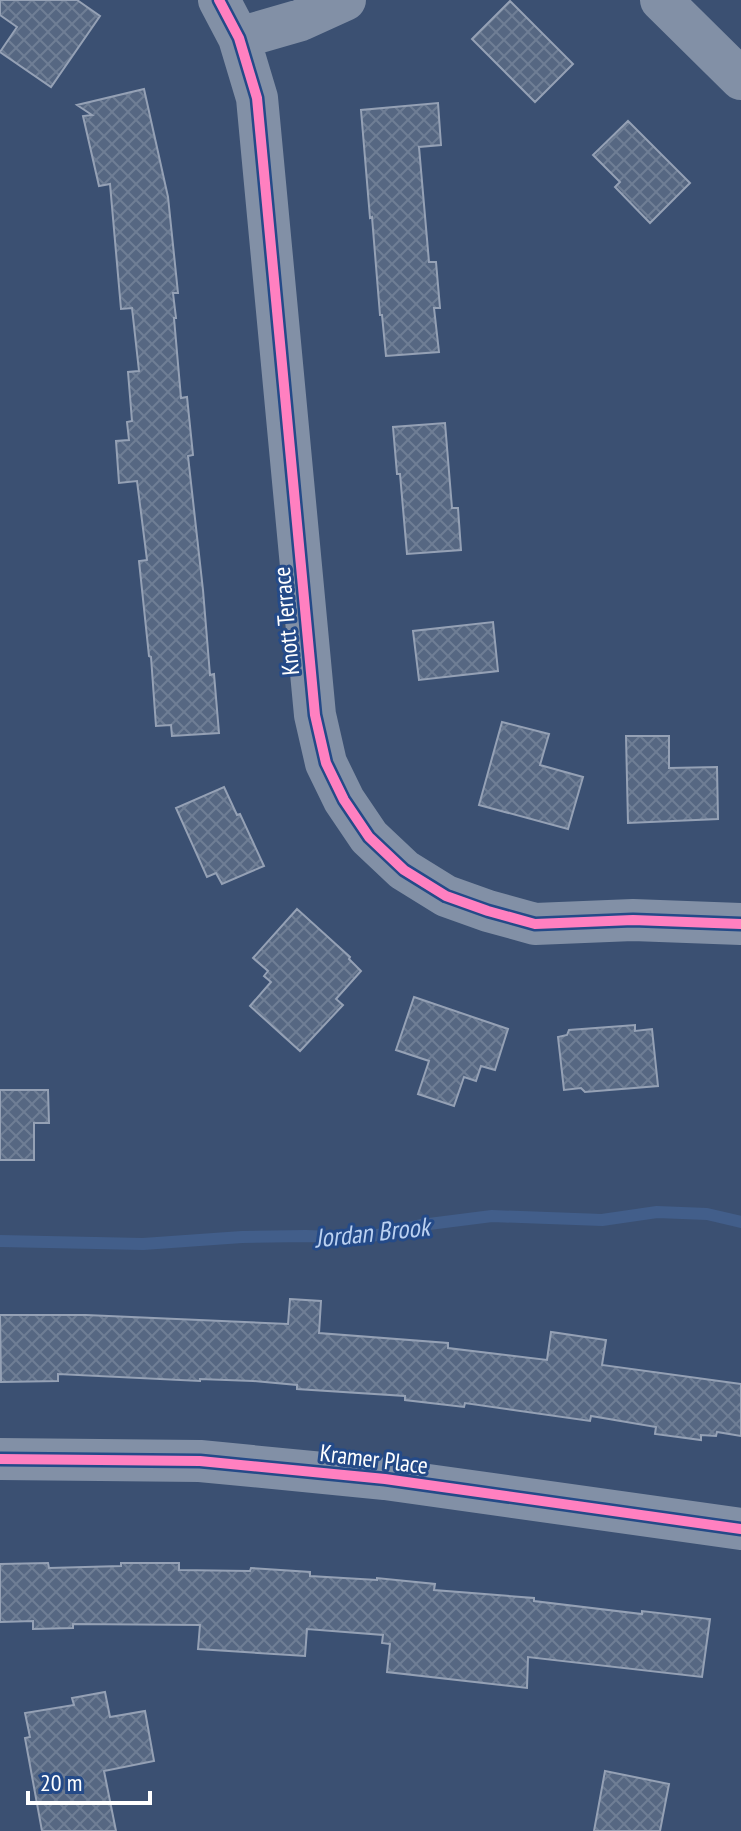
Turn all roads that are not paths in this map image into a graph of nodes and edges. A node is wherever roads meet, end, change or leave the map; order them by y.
1 (219, 0) edge
2 (345, 0) edge
3 (661, 0) edge
4 (239, 38) junction
5 (741, 79) edge
6 (741, 924) edge
7 (0, 1459) edge
8 (741, 1529) edge

1 - 4 street, Knott Terrace
2 - 4 street
3 - 5 street
4 - 6 street, Knott Terrace
7 - 8 street, Kramer Place

